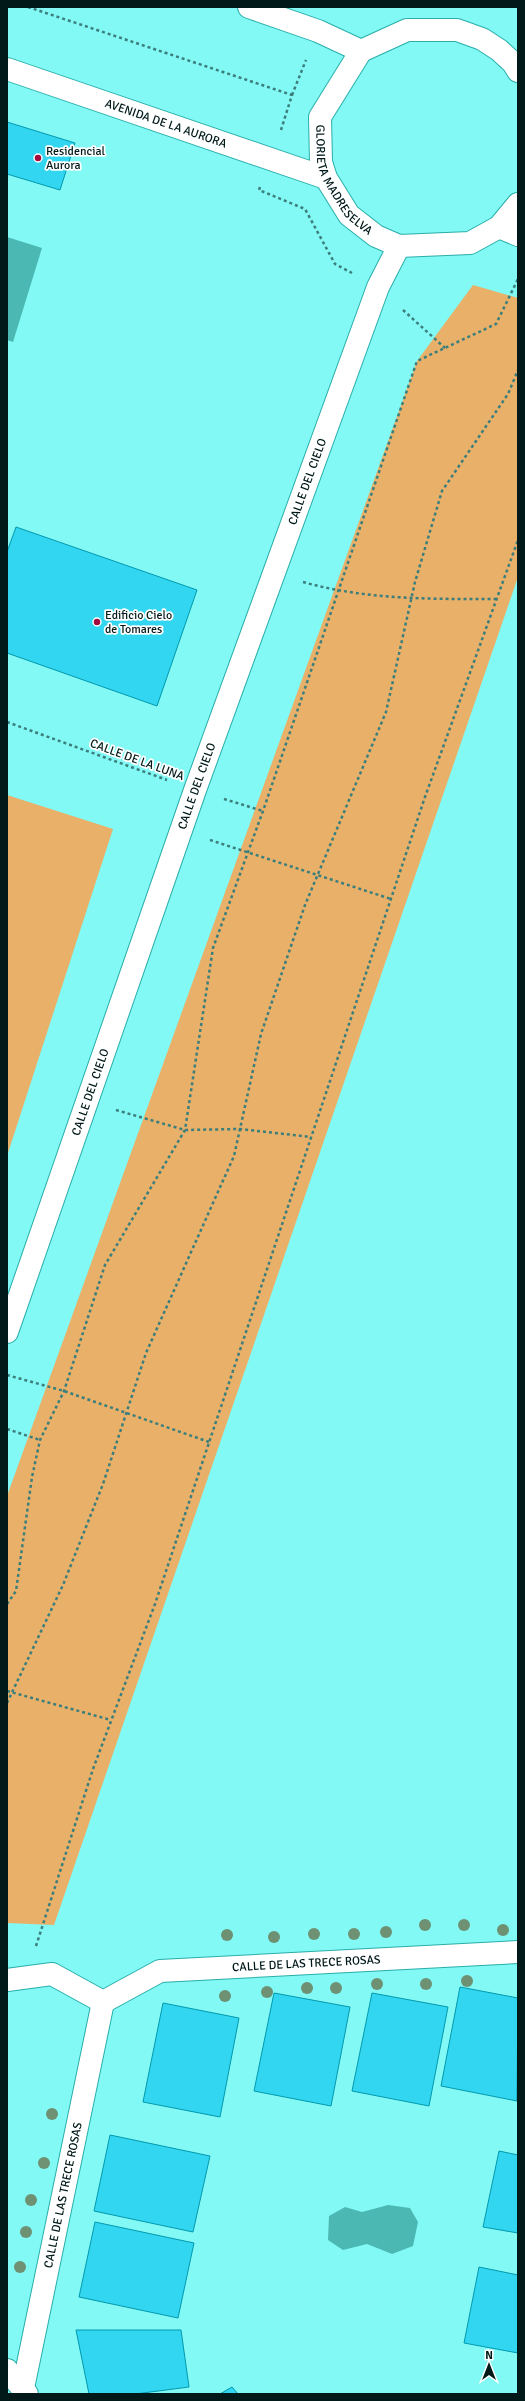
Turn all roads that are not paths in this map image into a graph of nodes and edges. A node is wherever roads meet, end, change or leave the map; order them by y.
1 (249, 7) edge
2 (361, 51) junction
3 (7, 69) edge
4 (518, 71) edge
5 (326, 178) junction
6 (518, 204) edge
7 (509, 231) edge
8 (399, 246) junction
9 (7, 1332) edge
10 (518, 1952) edge
11 (16, 1979) edge
12 (103, 2002) junction
13 (7, 2370) edge
14 (25, 2391) edge

1 - 2 street
2 - 4 street
2 - 5 street, GLORIETA MADRESELVA
3 - 5 street, AVENIDA DE LA AURORA
5 - 8 street, GLORIETA MADRESELVA
6 - 7 street, GLORIETA MADRESELVA
7 - 8 street, GLORIETA MADRESELVA
8 - 9 street, CALLE DEL CIELO
10 - 12 street, CALLE DE LAS TRECE ROSAS
11 - 12 street
12 - 14 street, CALLE DE LAS TRECE ROSAS
13 - 14 street

